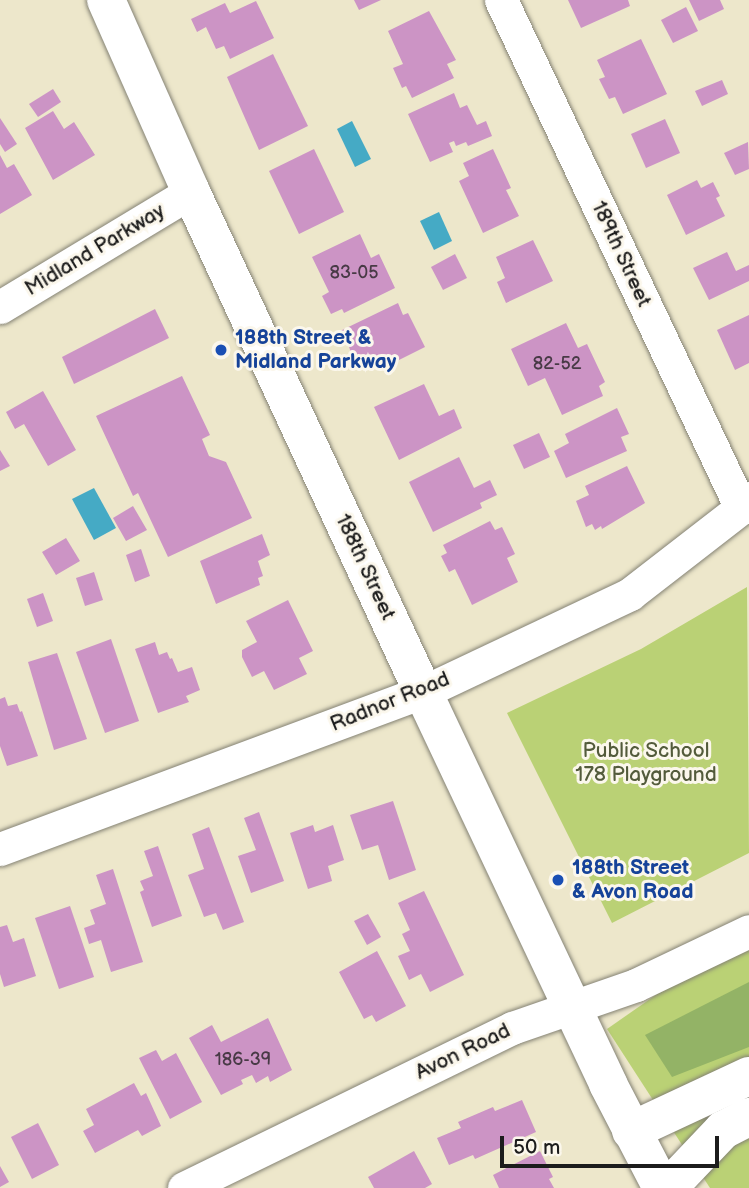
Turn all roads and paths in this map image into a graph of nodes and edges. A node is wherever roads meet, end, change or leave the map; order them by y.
1 (106, 0) edge
2 (501, 0) edge
3 (191, 192) junction
4 (0, 307) edge
5 (745, 503) edge
6 (423, 692) junction
7 (0, 849) edge
8 (749, 931) edge
9 (572, 1007) junction
10 (749, 1076) edge
11 (749, 1117) edge
12 (632, 1131) junction
13 (184, 1188) edge
14 (662, 1188) edge
15 (668, 1188) edge

1 - 3 main road, 188th Street
2 - 5 street, 189th Street
3 - 4 street, Midland Parkway
3 - 6 main road, 188th Street
5 - 6 street, Radnor Road
6 - 7 street, Radnor Road
6 - 9 main road, 188th Street
8 - 9 street, Avon Road
9 - 12 main road, 188th Street
9 - 13 street, Avon Road
10 - 12 main road
11 - 15 main road
12 - 14 main road, 188th Street

